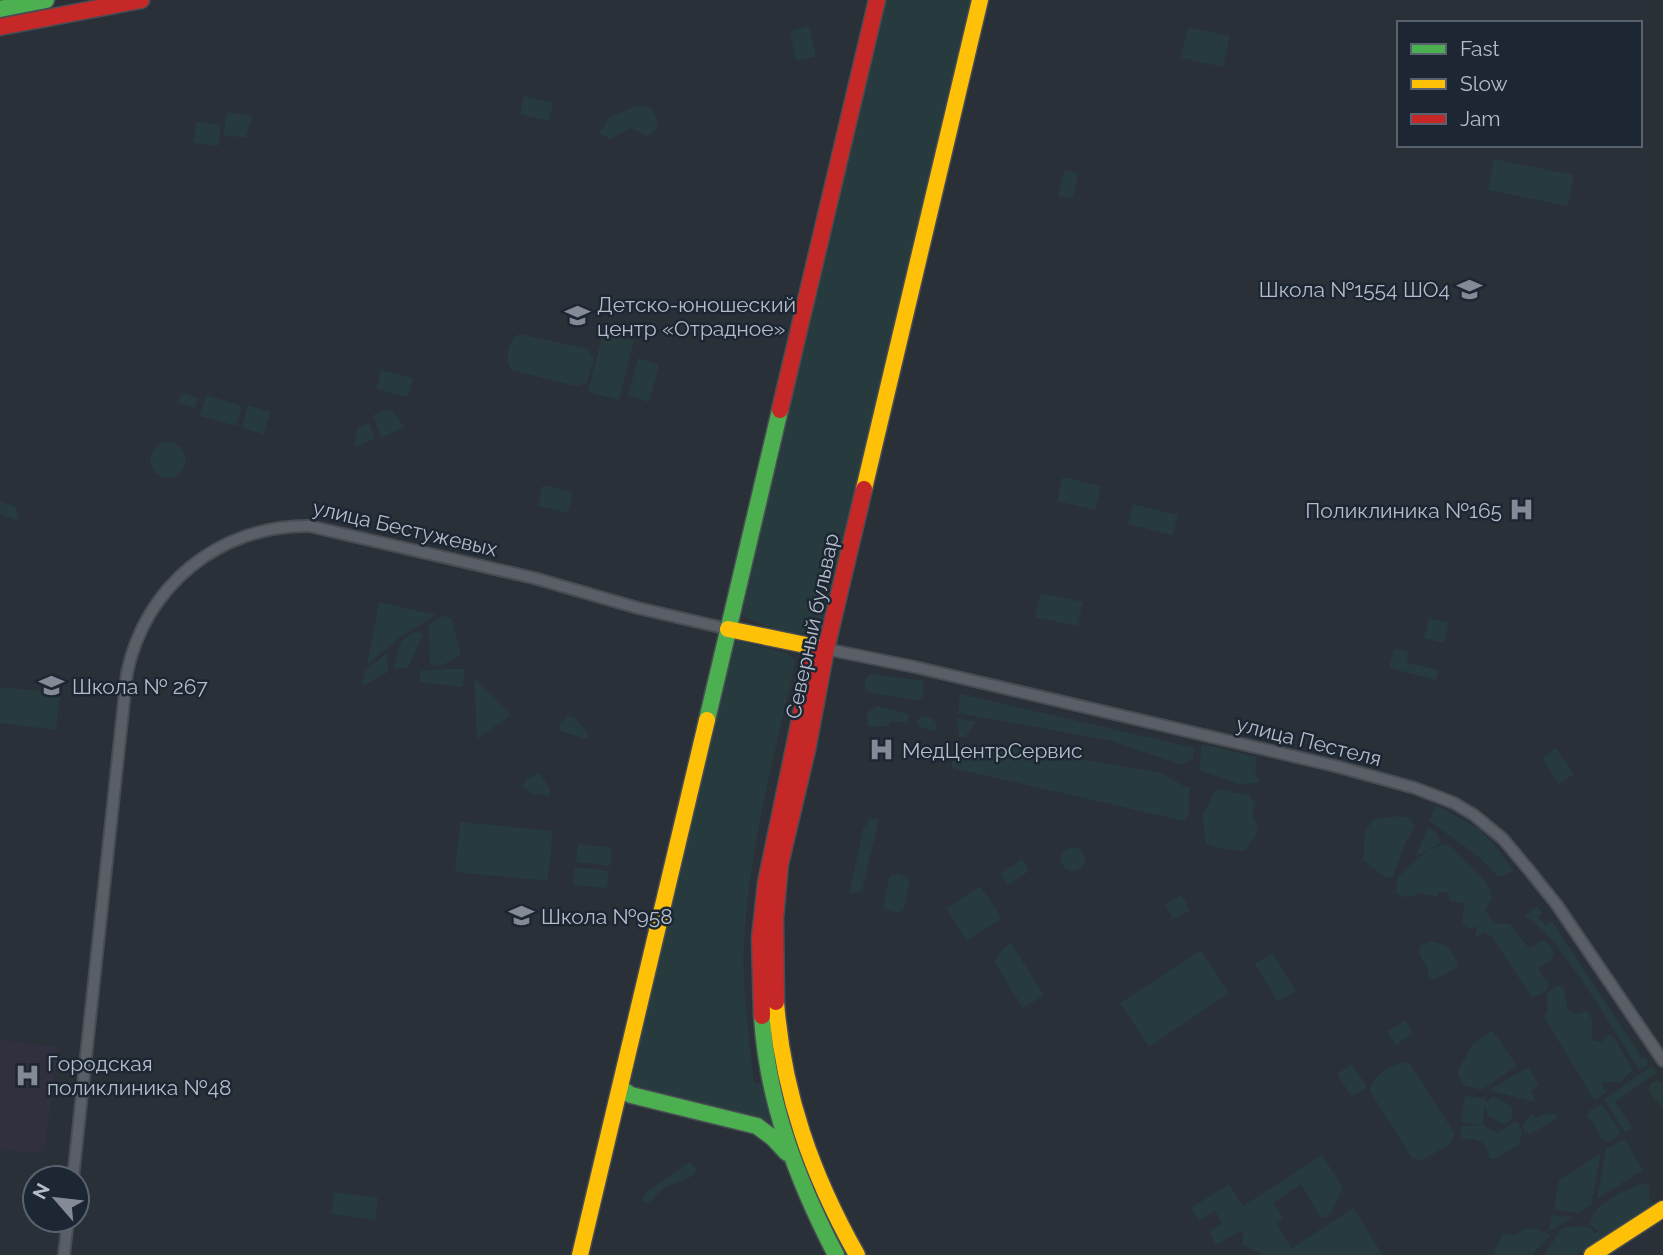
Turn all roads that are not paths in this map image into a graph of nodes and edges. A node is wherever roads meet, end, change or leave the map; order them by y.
1 (46, 0) edge
2 (141, 0) edge
3 (877, 0) edge
4 (981, 0) edge
5 (0, 9) edge
6 (0, 27) edge
7 (728, 629) junction
8 (821, 648) junction
9 (1663, 1061) edge
10 (620, 1088) junction
11 (790, 1156) junction
12 (74, 1164) edge
13 (1663, 1209) edge
14 (66, 1234) edge
15 (64, 1255) edge
16 (580, 1255) edge
17 (836, 1255) edge
18 (858, 1255) edge
19 (1592, 1255) edge

1 - 5 main road
2 - 6 main road
3 - 7 main road
4 - 8 main road, Северный бульвар
7 - 8 main road, улица Бестужевых
7 - 10 main road
7 - 12 street, улица Бестужевых
8 - 9 street, улица Пестеля
8 - 11 main road, Северный бульвар
8 - 18 main road, Северный бульвар
10 - 11 main road
10 - 16 main road
11 - 17 main road, Северный бульвар
13 - 19 main road
14 - 15 street

